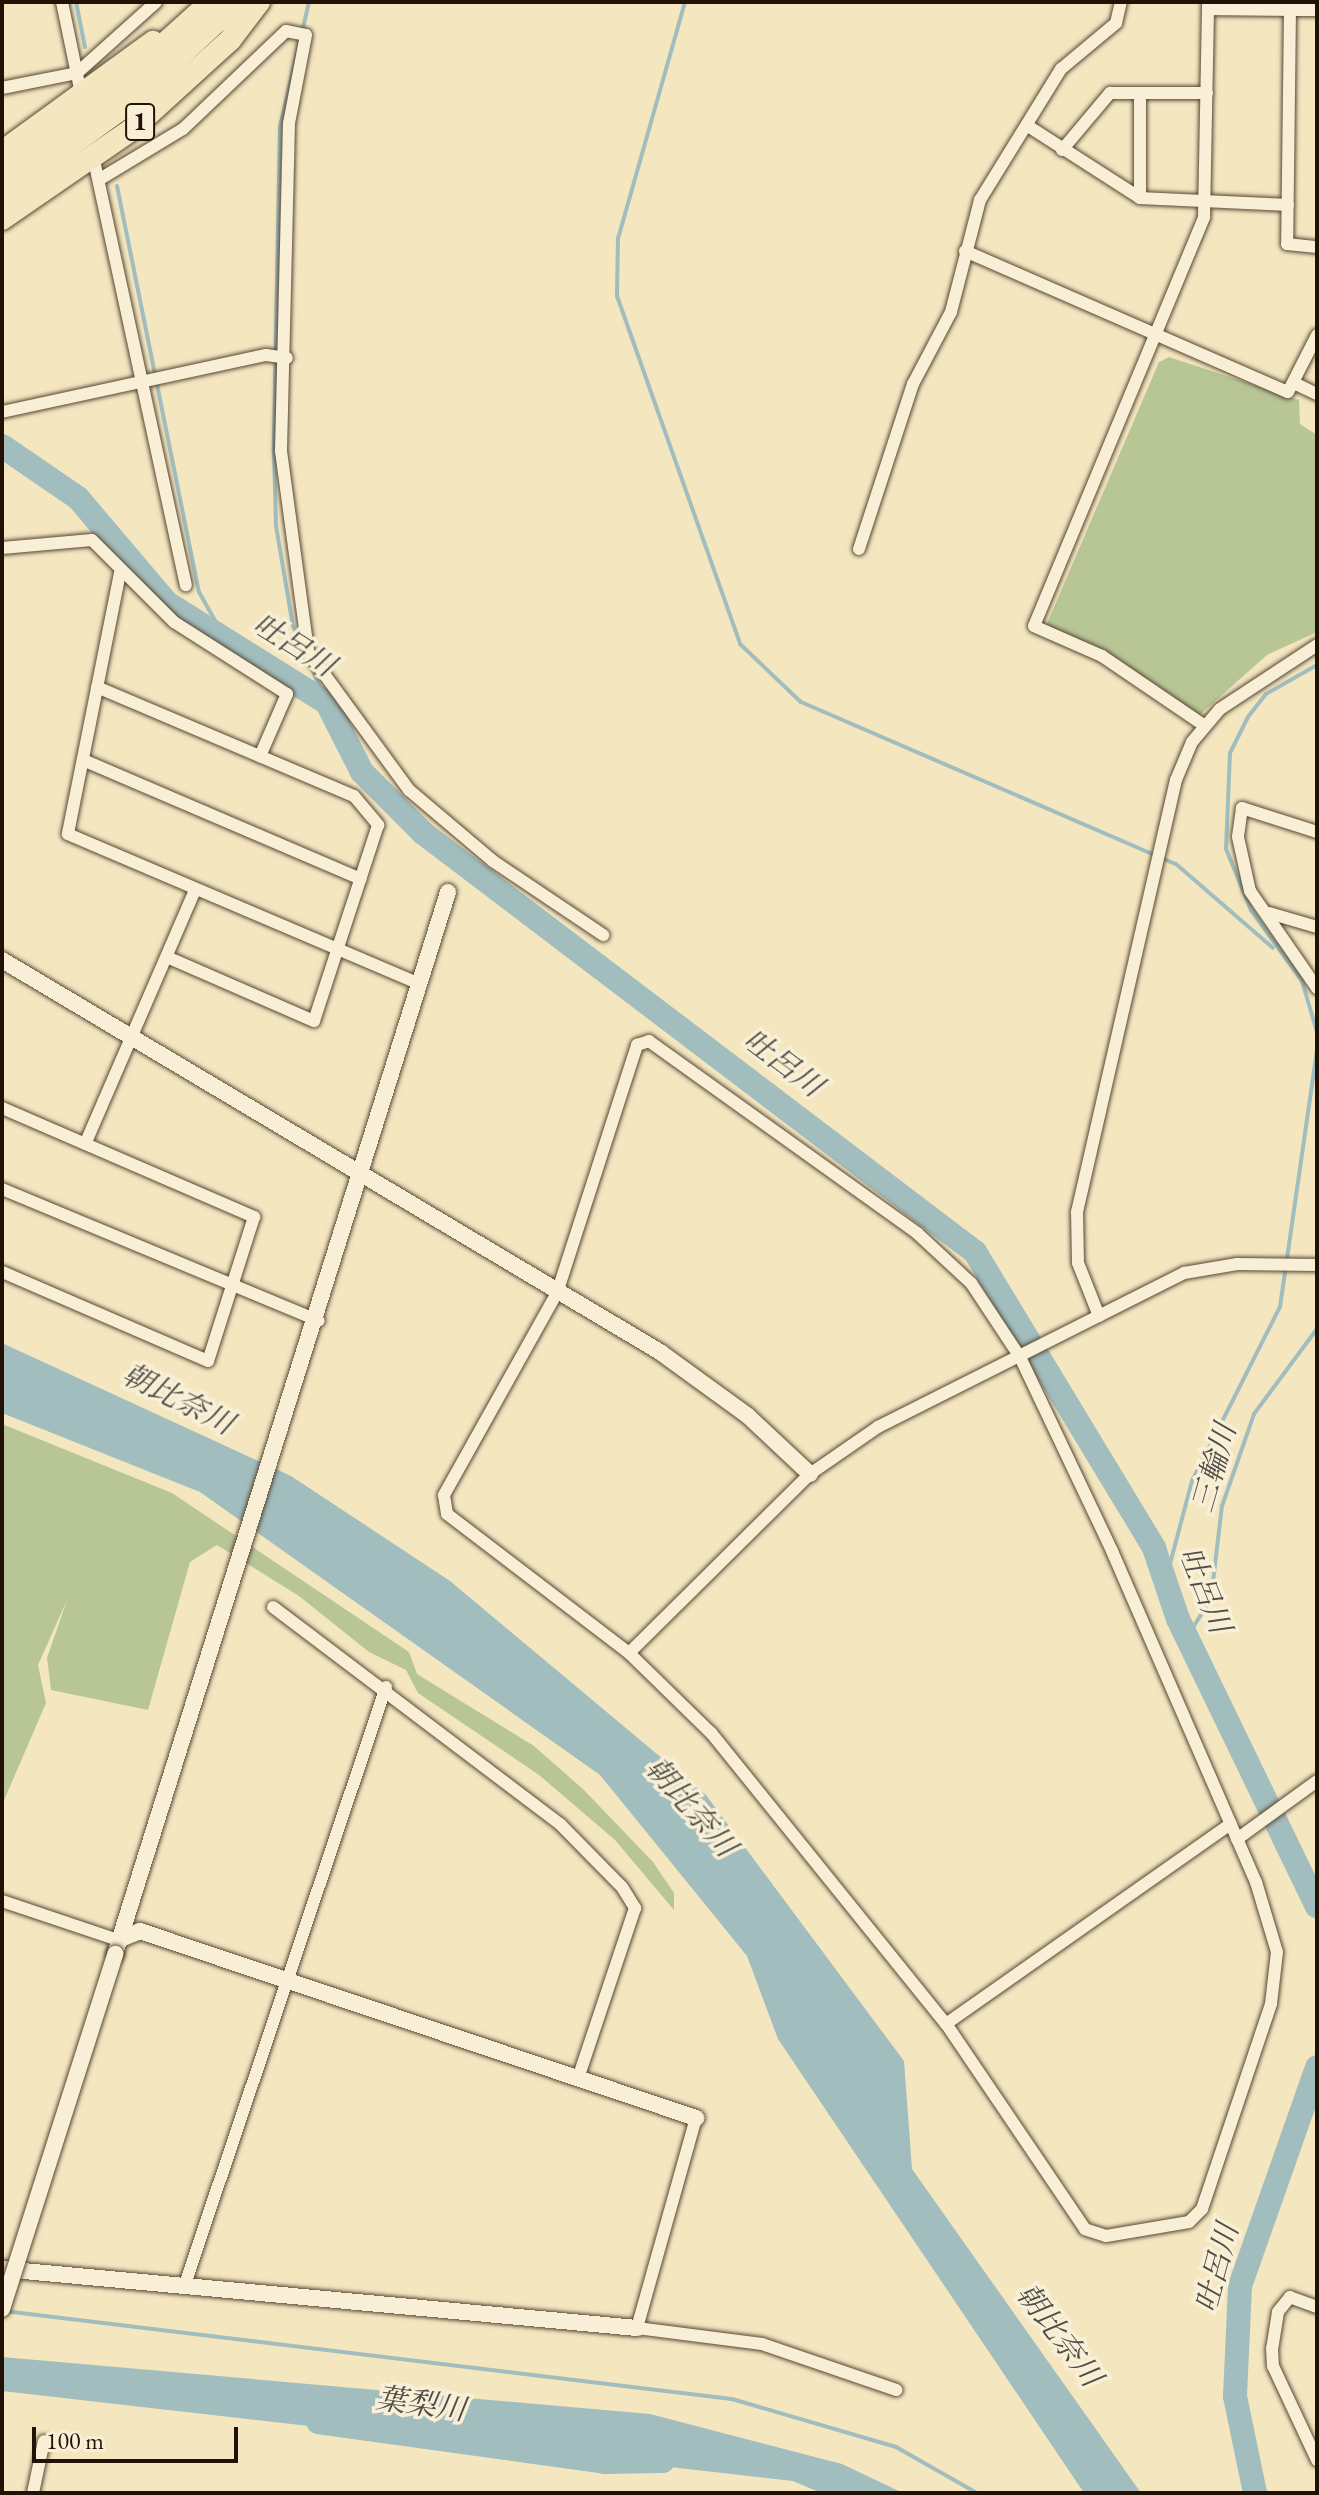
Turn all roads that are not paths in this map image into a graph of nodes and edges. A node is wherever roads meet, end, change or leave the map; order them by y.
1 (62, 2) edge
2 (156, 2) edge
3 (197, 2) edge
4 (212, 2) edge
5 (236, 2) edge
6 (259, 2) edge
7 (1121, 2) edge
8 (1208, 5) edge
9 (1290, 10) junction
10 (1317, 10) edge
11 (77, 73) junction
12 (2, 88) edge
13 (80, 89) dead end
14 (1207, 93) junction
15 (1140, 94) junction
16 (1028, 126) junction
17 (1062, 150) junction
18 (2, 152) edge
19 (95, 165) dead end
20 (2, 169) edge
21 (100, 179) junction
22 (2, 194) edge
23 (1140, 198) junction
24 (1206, 205) junction
25 (1288, 205) junction
26 (2, 219) edge
27 (1317, 247) edge
28 (965, 251) junction
29 (1157, 334) junction
30 (1317, 335) edge
31 (287, 358) junction
32 (143, 383) junction
33 (1294, 383) junction
34 (1317, 394) edge
35 (2, 412) edge
36 (2, 548) edge
37 (859, 549) dead end
38 (120, 573) junction
39 (186, 585) dead end
40 (1317, 645) edge
41 (97, 687) junction
42 (1205, 726) junction
43 (260, 756) junction
44 (83, 760) junction
45 (1317, 832) edge
46 (361, 879) junction
47 (195, 890) junction
48 (448, 892) dead end
49 (1269, 913) junction
50 (1317, 927) edge
51 (603, 935) dead end
52 (337, 950) junction
53 (167, 957) junction
54 (2, 960) edge
55 (417, 983) junction
56 (1317, 988) edge
57 (135, 1036) junction
58 (2, 1108) edge
59 (86, 1142) junction
60 (360, 1177) junction
61 (2, 1189) edge
62 (1317, 1265) edge
63 (2, 1272) edge
64 (234, 1285) junction
65 (558, 1289) junction
66 (1099, 1316) junction
67 (319, 1321) junction
68 (1020, 1357) junction
69 (810, 1474) junction
70 (273, 1607) dead end
71 (629, 1653) junction
72 (386, 1687) junction
73 (1317, 1781) edge
74 (1231, 1824) junction
75 (1237, 1839) junction
76 (2, 1901) edge
77 (116, 1947) junction
78 (286, 1982) junction
79 (946, 2024) junction
80 (578, 2078) junction
81 (696, 2118) joint
82 (2, 2269) edge
83 (185, 2284) junction
84 (1317, 2307) edge
85 (2, 2309) edge
86 (637, 2328) junction
87 (896, 2390) dead end
88 (44, 2441) dead end
89 (1317, 2460) edge
90 (33, 2493) edge

1 - 11 street
2 - 11 street
3 - 18 highway, 1
4 - 20 highway, 1
5 - 22 highway, 1
6 - 26 highway, 1
7 - 16 street
8 - 9 street
8 - 14 street
9 - 10 street
9 - 25 street
11 - 12 street
11 - 13 street
14 - 15 street
14 - 24 street
15 - 17 street
15 - 23 street
16 - 17 street
16 - 28 street
17 - 23 street
19 - 21 street
21 - 31 street
21 - 32 street
23 - 24 street
24 - 25 street
24 - 29 street
25 - 27 street
28 - 29 street
28 - 37 street
29 - 33 street
29 - 42 street
30 - 33 street
31 - 32 street
31 - 51 street
32 - 35 street
32 - 39 street
33 - 34 street
36 - 38 street
38 - 41 street
38 - 43 street
40 - 42 street
41 - 43 street
41 - 44 street
42 - 66 street
43 - 46 street
44 - 46 street
44 - 47 street
45 - 49 street
46 - 52 street
47 - 52 street
47 - 53 street
48 - 55 street
49 - 50 street
49 - 56 street
52 - 53 street
52 - 55 street
53 - 57 street
54 - 57 street
55 - 60 street
57 - 59 street
57 - 60 street
58 - 59 street
59 - 64 street
60 - 65 street
60 - 67 street
61 - 64 street
62 - 66 street
63 - 64 street
64 - 67 street
65 - 68 street
65 - 69 street
65 - 71 street
66 - 68 street
67 - 77 street
68 - 69 street
68 - 74 street
69 - 71 street
70 - 72 street
71 - 79 street
72 - 78 street
72 - 80 street
73 - 75 street
74 - 75 street
74 - 79 street
75 - 79 street
76 - 77 street
77 - 78 street
77 - 85 street, bridge
78 - 80 street
78 - 83 street
80 - 81 street
81 - 86 street
82 - 83 street
83 - 86 street
84 - 89 street
86 - 87 street
88 - 90 street

